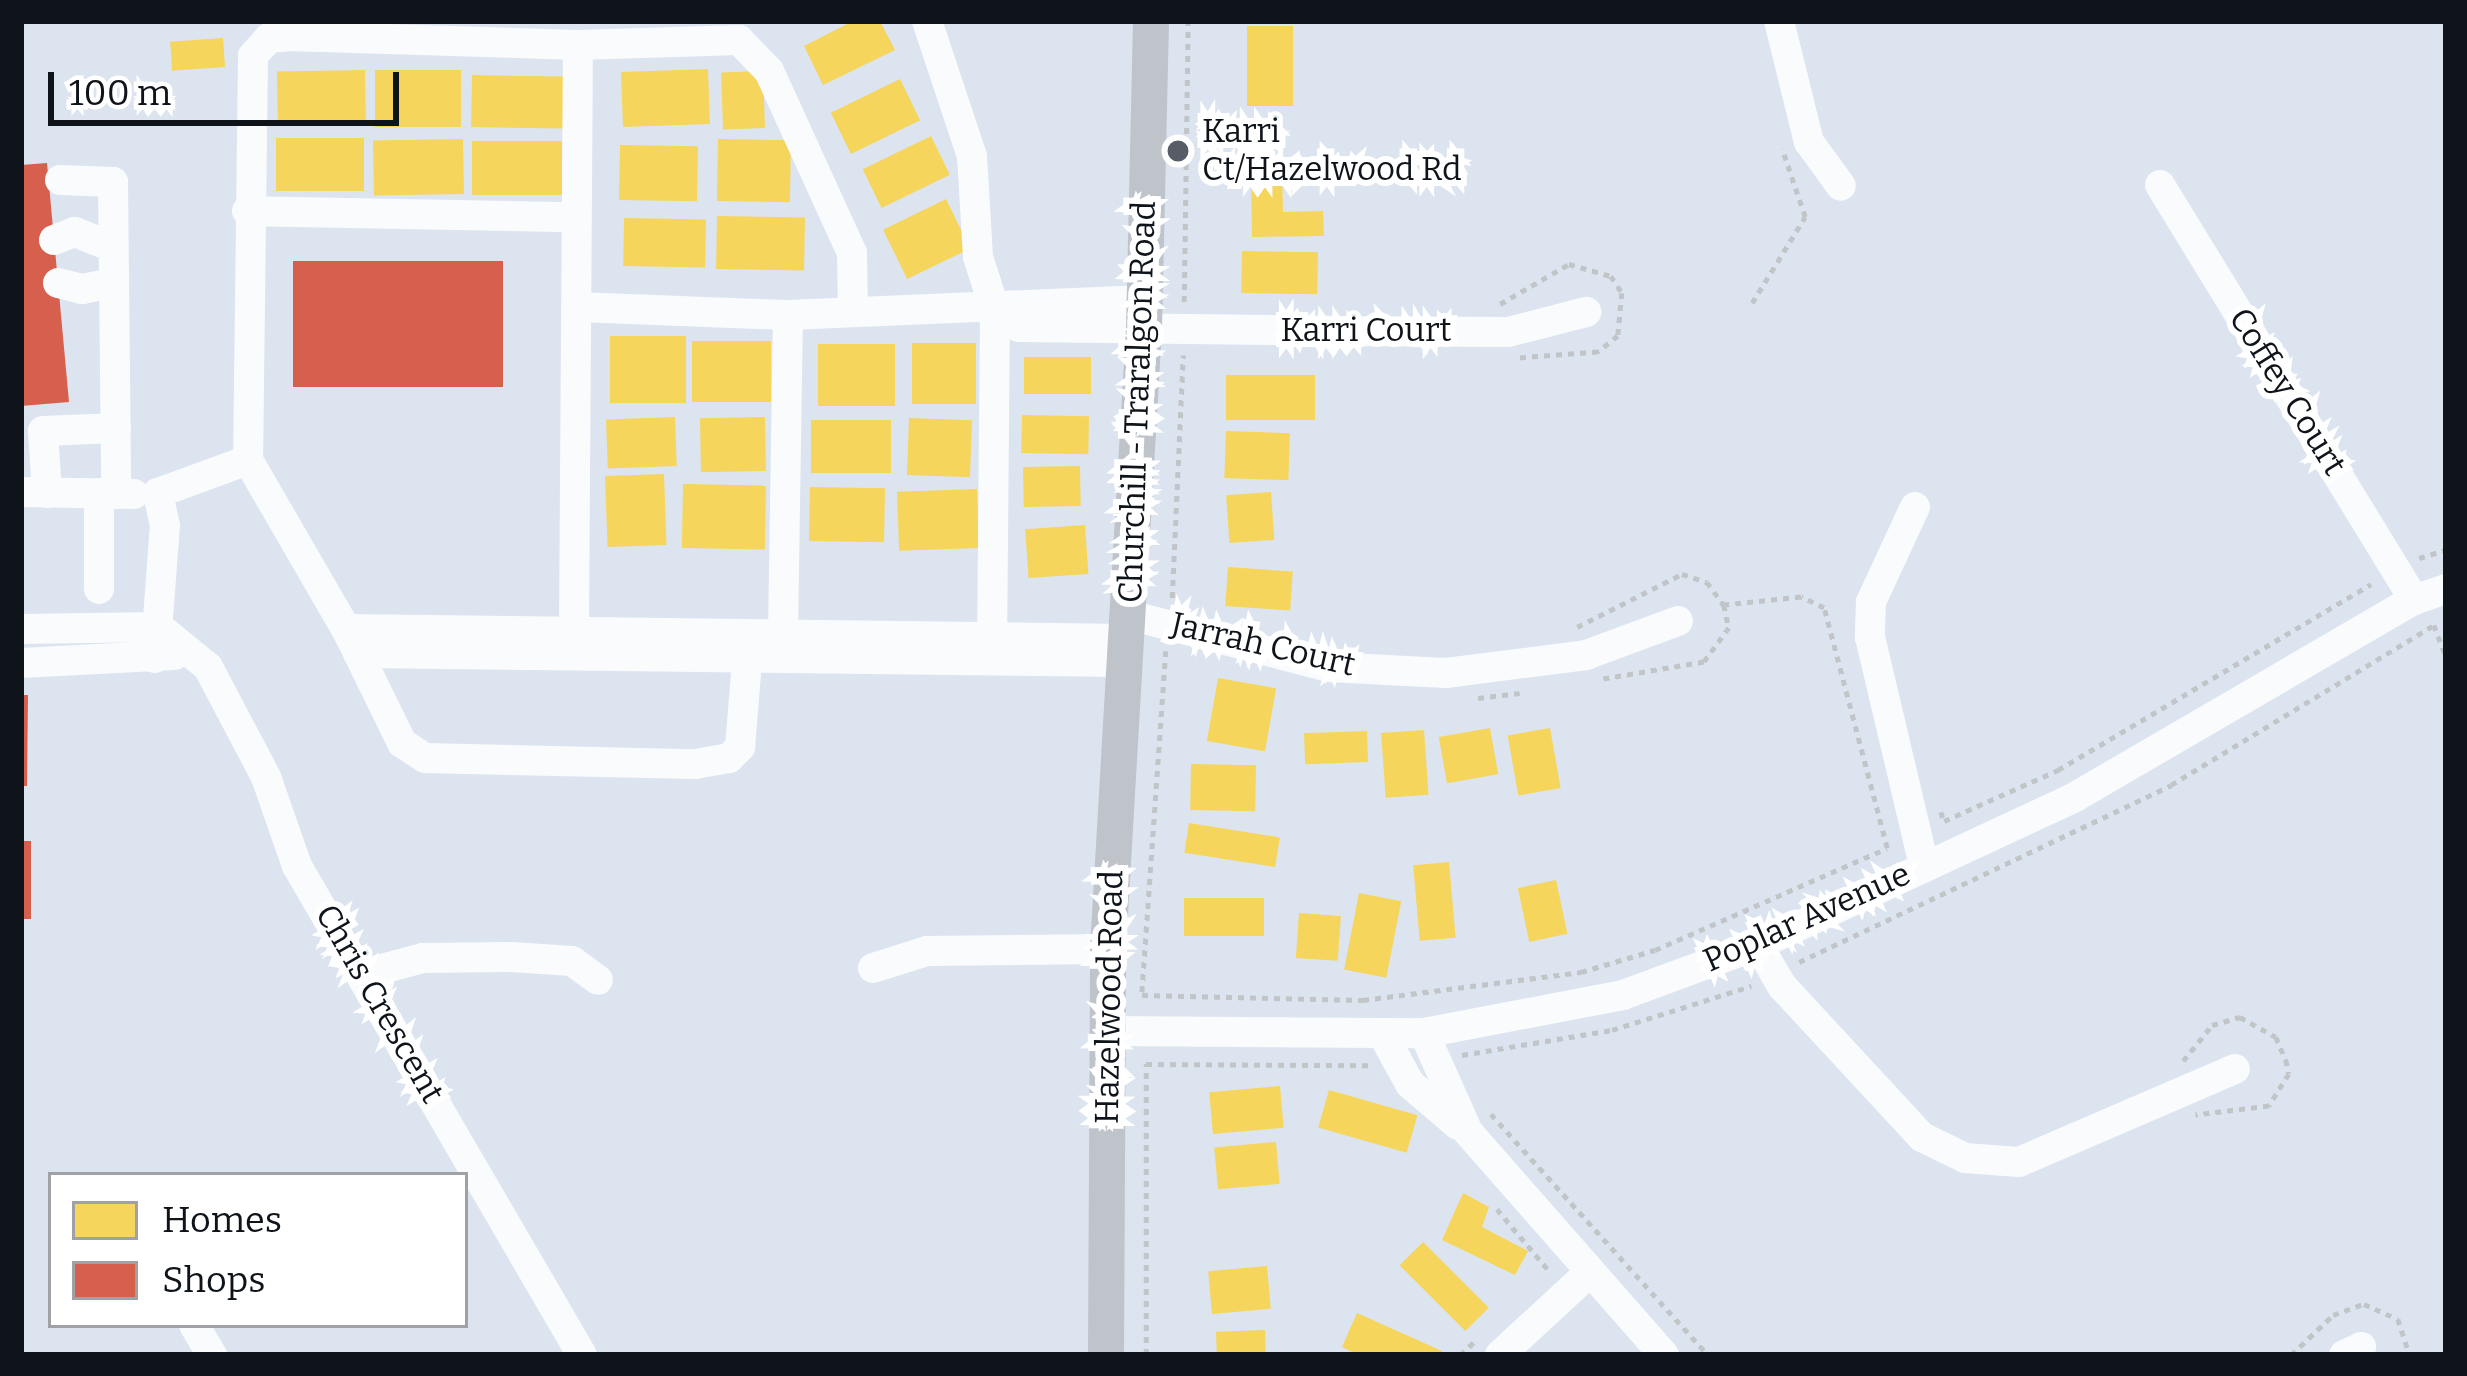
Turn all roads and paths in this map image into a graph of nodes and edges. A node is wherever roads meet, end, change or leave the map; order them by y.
1 (927, 21) edge
2 (1151, 21) edge
3 (1188, 21) edge
4 (1779, 21) edge
5 (578, 45) junction
6 (1779, 137) dead end
7 (60, 180) dead end
8 (2160, 185) dead end
9 (1841, 186) dead end
10 (247, 211) junction
11 (572, 218) junction
12 (54, 240) dead end
13 (108, 245) junction
14 (58, 283) dead end
15 (112, 283) junction
16 (1194, 303) dead end
17 (1752, 303) dead end
18 (577, 307) junction
19 (1495, 307) dead end
20 (995, 310) junction
21 (853, 312) junction
22 (1586, 312) dead end
23 (1145, 314) junction
24 (788, 315) junction
25 (1206, 355) dead end
26 (1494, 357) dead end
27 (116, 428) junction
28 (248, 460) junction
29 (34, 492) edge
30 (158, 493) junction
31 (108, 494) junction
32 (1916, 507) dead end
33 (2446, 550) edge
34 (2414, 560) dead end
35 (2375, 581) dead end
36 (99, 589) dead end
37 (2446, 589) edge
38 (2414, 600) junction
39 (1191, 603) dead end
40 (1724, 605) junction
41 (1678, 621) dead end
42 (574, 628) junction
43 (21, 629) edge
44 (64, 629) junction
45 (992, 634) junction
46 (1564, 634) dead end
47 (1126, 639) junction
48 (792, 640) junction
49 (352, 641) junction
50 (157, 643) junction
51 (735, 643) junction
52 (1184, 656) dead end
53 (2446, 657) edge
54 (21, 662) edge
55 (64, 663) junction
56 (1588, 682) dead end
57 (1528, 692) dead end
58 (1468, 698) dead end
59 (1938, 802) dead end
60 (1924, 866) junction
61 (1758, 945) junction
62 (1108, 949) junction
63 (873, 968) dead end
64 (363, 974) junction
65 (598, 980) dead end
66 (1809, 980) dead end
67 (1749, 983) dead end
68 (1760, 996) dead end
69 (1106, 1031) junction
70 (1382, 1033) junction
71 (1424, 1033) junction
72 (2235, 1070) dead end
73 (2170, 1072) dead end
74 (1387, 1082) dead end
75 (2184, 1119) dead end
76 (1477, 1120) junction
77 (1491, 1202) dead end
78 (1589, 1273) junction
79 (1536, 1285) dead end
80 (196, 1328) edge
81 (1495, 1341) edge
82 (212, 1355) edge
83 (582, 1355) edge
84 (1106, 1355) edge
85 (1146, 1355) edge
86 (1460, 1355) edge
87 (1664, 1355) edge
88 (1708, 1355) edge

1 - 20 street
2 - 23 main road, Churchill - Traralgon Road
3 - 16 path
4 - 9 street
5 - 10 street
5 - 11 street
5 - 21 street
6 - 17 path
7 - 13 street
8 - 38 street, Coffey Court
10 - 11 street
10 - 28 street
11 - 18 street
12 - 13 street
13 - 15 street
14 - 15 street
15 - 27 street
18 - 24 street, Karri Court
18 - 42 street
19 - 26 path
20 - 21 street, Karri Court
20 - 23 street, Karri Court
20 - 45 street
21 - 24 street, Karri Court
22 - 23 street, Karri Court
23 - 47 main road, Churchill - Traralgon Road
24 - 48 street
25 - 39 path
27 - 29 street
27 - 31 street
28 - 30 street
28 - 49 street
29 - 31 street
30 - 31 street
30 - 50 street
31 - 36 street
32 - 60 street
33 - 34 path
35 - 59 path
37 - 38 street, Poplar Avenue
38 - 60 street, Poplar Avenue
40 - 46 path
40 - 52 path
40 - 56 path
41 - 47 street, Jarrah Court
42 - 49 street
42 - 51 street
43 - 44 street, Chris Crescent
44 - 50 street, Chris Crescent
44 - 55 street
45 - 47 street
45 - 48 street
47 - 48 street
47 - 62 main road, Hazelwood Road
48 - 51 street
49 - 51 street
49 - 51 street
50 - 55 street, Chris Crescent
50 - 64 street, Chris Crescent
53 - 66 path
54 - 55 street, Chris Crescent
57 - 58 path
60 - 61 street, Poplar Avenue
61 - 71 street, Poplar Avenue
61 - 72 street
62 - 63 street
62 - 69 main road, Hazelwood Road
64 - 65 street
64 - 83 street, Chris Crescent
67 - 68 path
69 - 70 street, Poplar Avenue
69 - 84 main road, Hazelwood Road
70 - 71 street, Poplar Avenue
70 - 76 street
71 - 76 street
73 - 75 path
74 - 85 path
76 - 78 street
76 - 88 path
77 - 79 path
78 - 81 street
78 - 87 street
80 - 82 street
81 - 86 path

